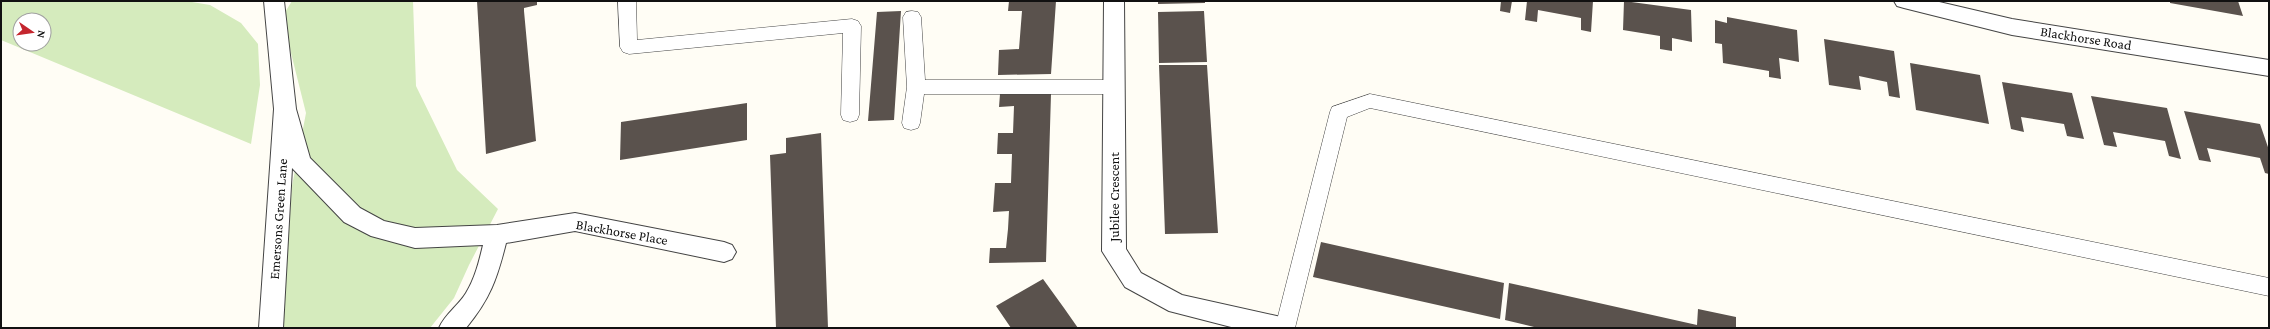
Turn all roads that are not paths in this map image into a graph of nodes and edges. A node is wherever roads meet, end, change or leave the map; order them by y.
1 (274, 1) edge
2 (627, 1) edge
3 (1114, 1) edge
4 (1904, 1) edge
5 (912, 17) dead end
6 (2269, 68) edge
7 (916, 87) junction
8 (1114, 87) junction
9 (285, 109) junction
10 (850, 115) dead end
11 (910, 123) dead end
12 (497, 235) junction
13 (724, 252) dead end
14 (2269, 287) edge
15 (271, 328) edge
16 (451, 328) edge
17 (1281, 328) edge
18 (1285, 328) edge

1 - 9 street, Emersons Green Lane
2 - 10 lane
3 - 8 street, Jubilee Crescent
4 - 6 street, Blackhorse Road
5 - 7 lane
7 - 8 lane
7 - 11 lane
8 - 17 street, Jubilee Crescent
9 - 12 street, Emersons Green Lane
9 - 15 street, Emersons Green Lane
12 - 13 street, Blackhorse Place
12 - 16 street
14 - 18 lane

